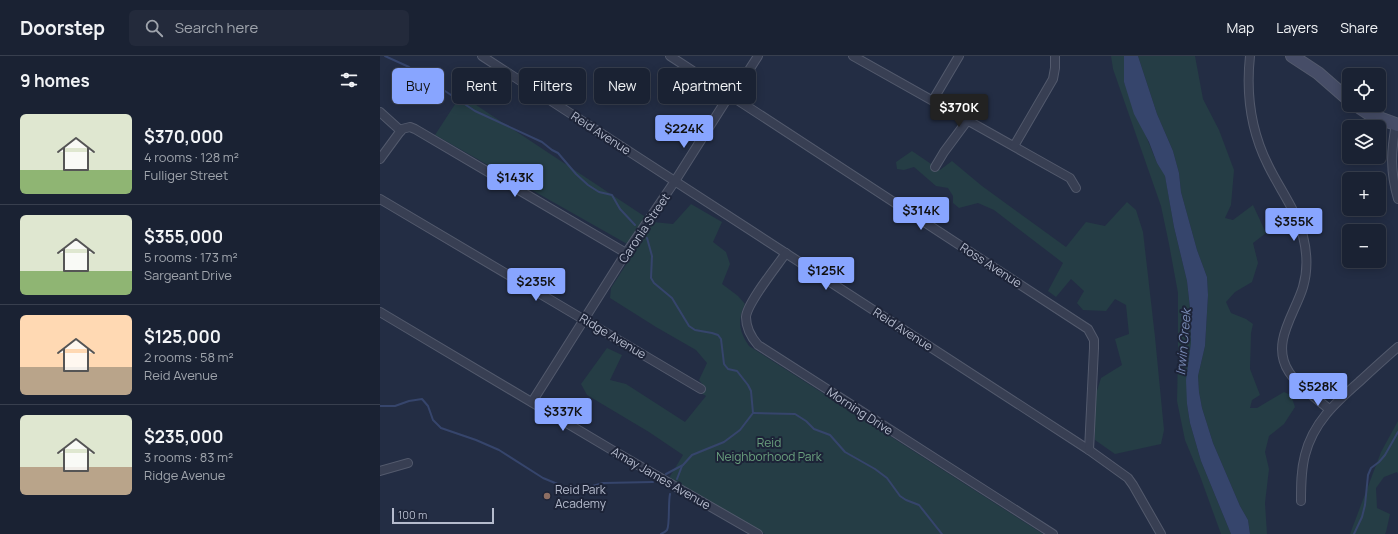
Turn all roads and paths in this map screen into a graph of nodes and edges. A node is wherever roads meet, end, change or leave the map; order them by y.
1 (482, 56) edge
2 (670, 56) edge
3 (758, 56) edge
4 (853, 56) edge
5 (959, 56) edge
6 (1055, 56) edge
7 (1250, 56) edge
8 (1292, 56) edge
9 (688, 68) edge
10 (750, 68) edge
11 (1342, 94) edge
12 (933, 100) junction
13 (724, 104) edge
14 (743, 104) edge
15 (380, 112) edge
16 (1368, 112) edge
17 (966, 121) junction
18 (1397, 124) edge
19 (401, 131) junction
20 (1014, 146) junction
21 (380, 159) edge
22 (935, 167) dead end
23 (675, 181) junction
24 (1076, 188) dead end
25 (380, 199) edge
26 (1398, 199) edge
27 (626, 253) junction
28 (786, 253) junction
29 (380, 312) edge
30 (584, 319) junction
31 (1398, 347) edge
32 (701, 389) dead end
33 (532, 402) junction
34 (1329, 409) junction
35 (1089, 450) junction
36 (408, 463) dead end
37 (380, 471) edge
38 (1301, 501) dead end
39 (758, 534) edge
40 (1052, 534) edge
41 (1161, 534) edge

1 - 23 street, Reid Avenue
2 - 9 street, Ross Avenue
3 - 10 street, Caronia Street
4 - 12 street
5 - 12 street
6 - 20 street
7 - 34 street
8 - 11 main road
12 - 17 street
13 - 23 street, Caronia Street
14 - 35 street, Ross Avenue
15 - 19 street
16 - 18 main road
17 - 20 street
17 - 22 street
18 - 26 street
19 - 21 street
19 - 27 street
20 - 24 street
23 - 27 street, Caronia Street
23 - 28 street, Reid Avenue
25 - 30 street, Ridge Avenue
27 - 30 street, Caronia Street
28 - 35 street, Reid Avenue
28 - 40 street, Morning Drive
29 - 33 street, Amay James Avenue
30 - 32 street, Ridge Avenue
30 - 33 street, Caronia Street
31 - 34 street
33 - 39 street, Amay James Avenue
34 - 38 street
35 - 41 street, Reid Avenue
36 - 37 street

